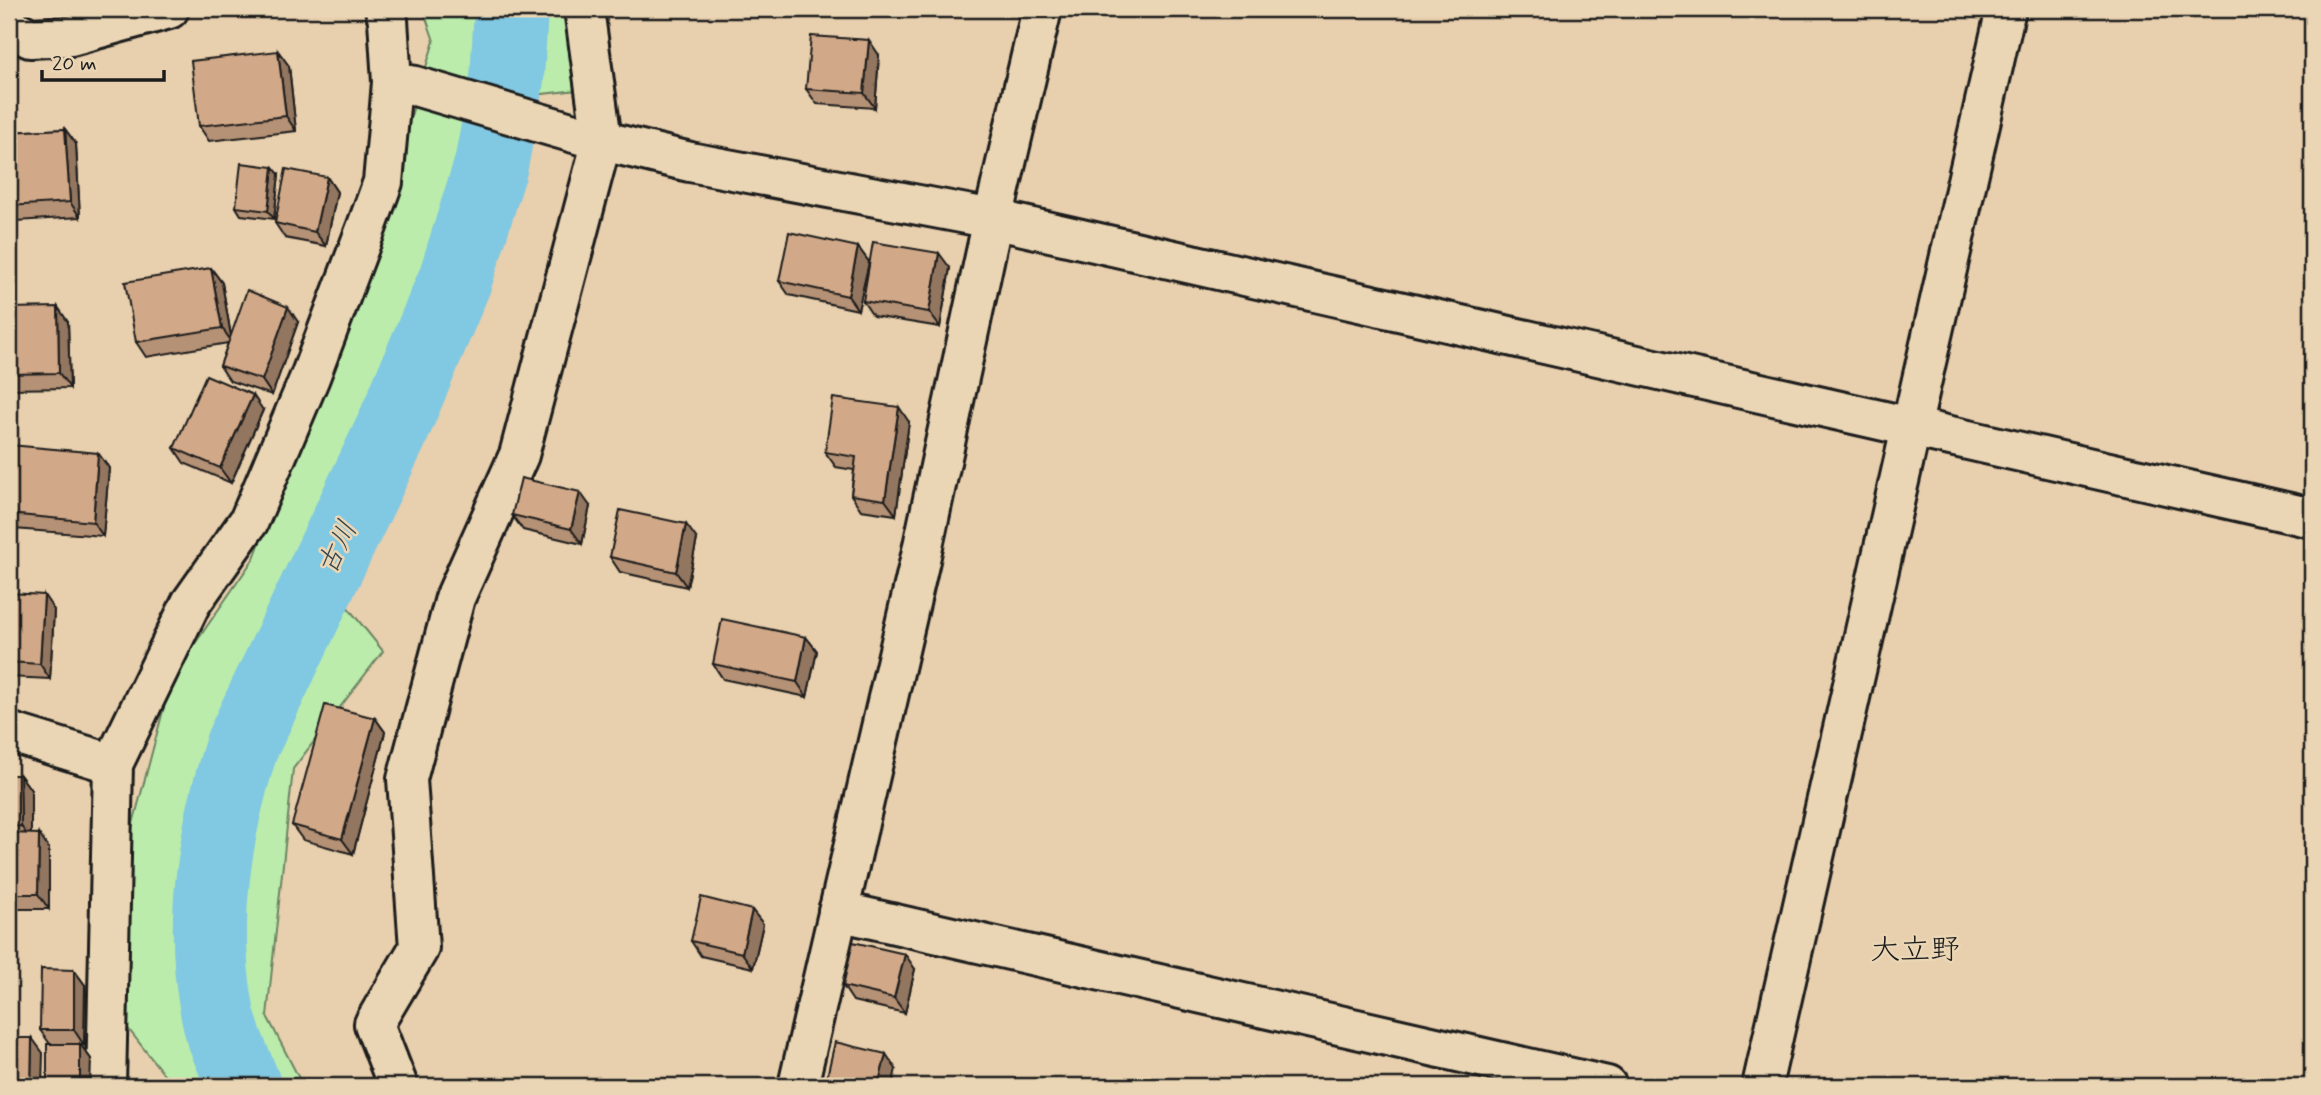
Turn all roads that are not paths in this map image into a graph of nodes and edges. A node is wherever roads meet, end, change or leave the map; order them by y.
1 (169, 9) edge
2 (385, 9) edge
3 (584, 9) edge
4 (1042, 9) edge
5 (2006, 9) edge
6 (9, 27) edge
7 (403, 84) junction
8 (603, 140) junction
9 (993, 219) junction
10 (1910, 426) junction
11 (2312, 519) edge
12 (9, 732) edge
13 (113, 764) junction
14 (838, 911) junction
15 (106, 1086) edge
16 (398, 1086) edge
17 (798, 1086) edge
18 (1607, 1086) edge
19 (1762, 1086) edge

1 - 6 street
2 - 7 street
3 - 8 street
4 - 9 street
5 - 10 street
7 - 8 street
7 - 13 street
8 - 9 street
8 - 16 street
9 - 10 street
9 - 14 street
10 - 11 street
10 - 19 street
12 - 13 street
13 - 15 street
14 - 17 street
14 - 18 street

